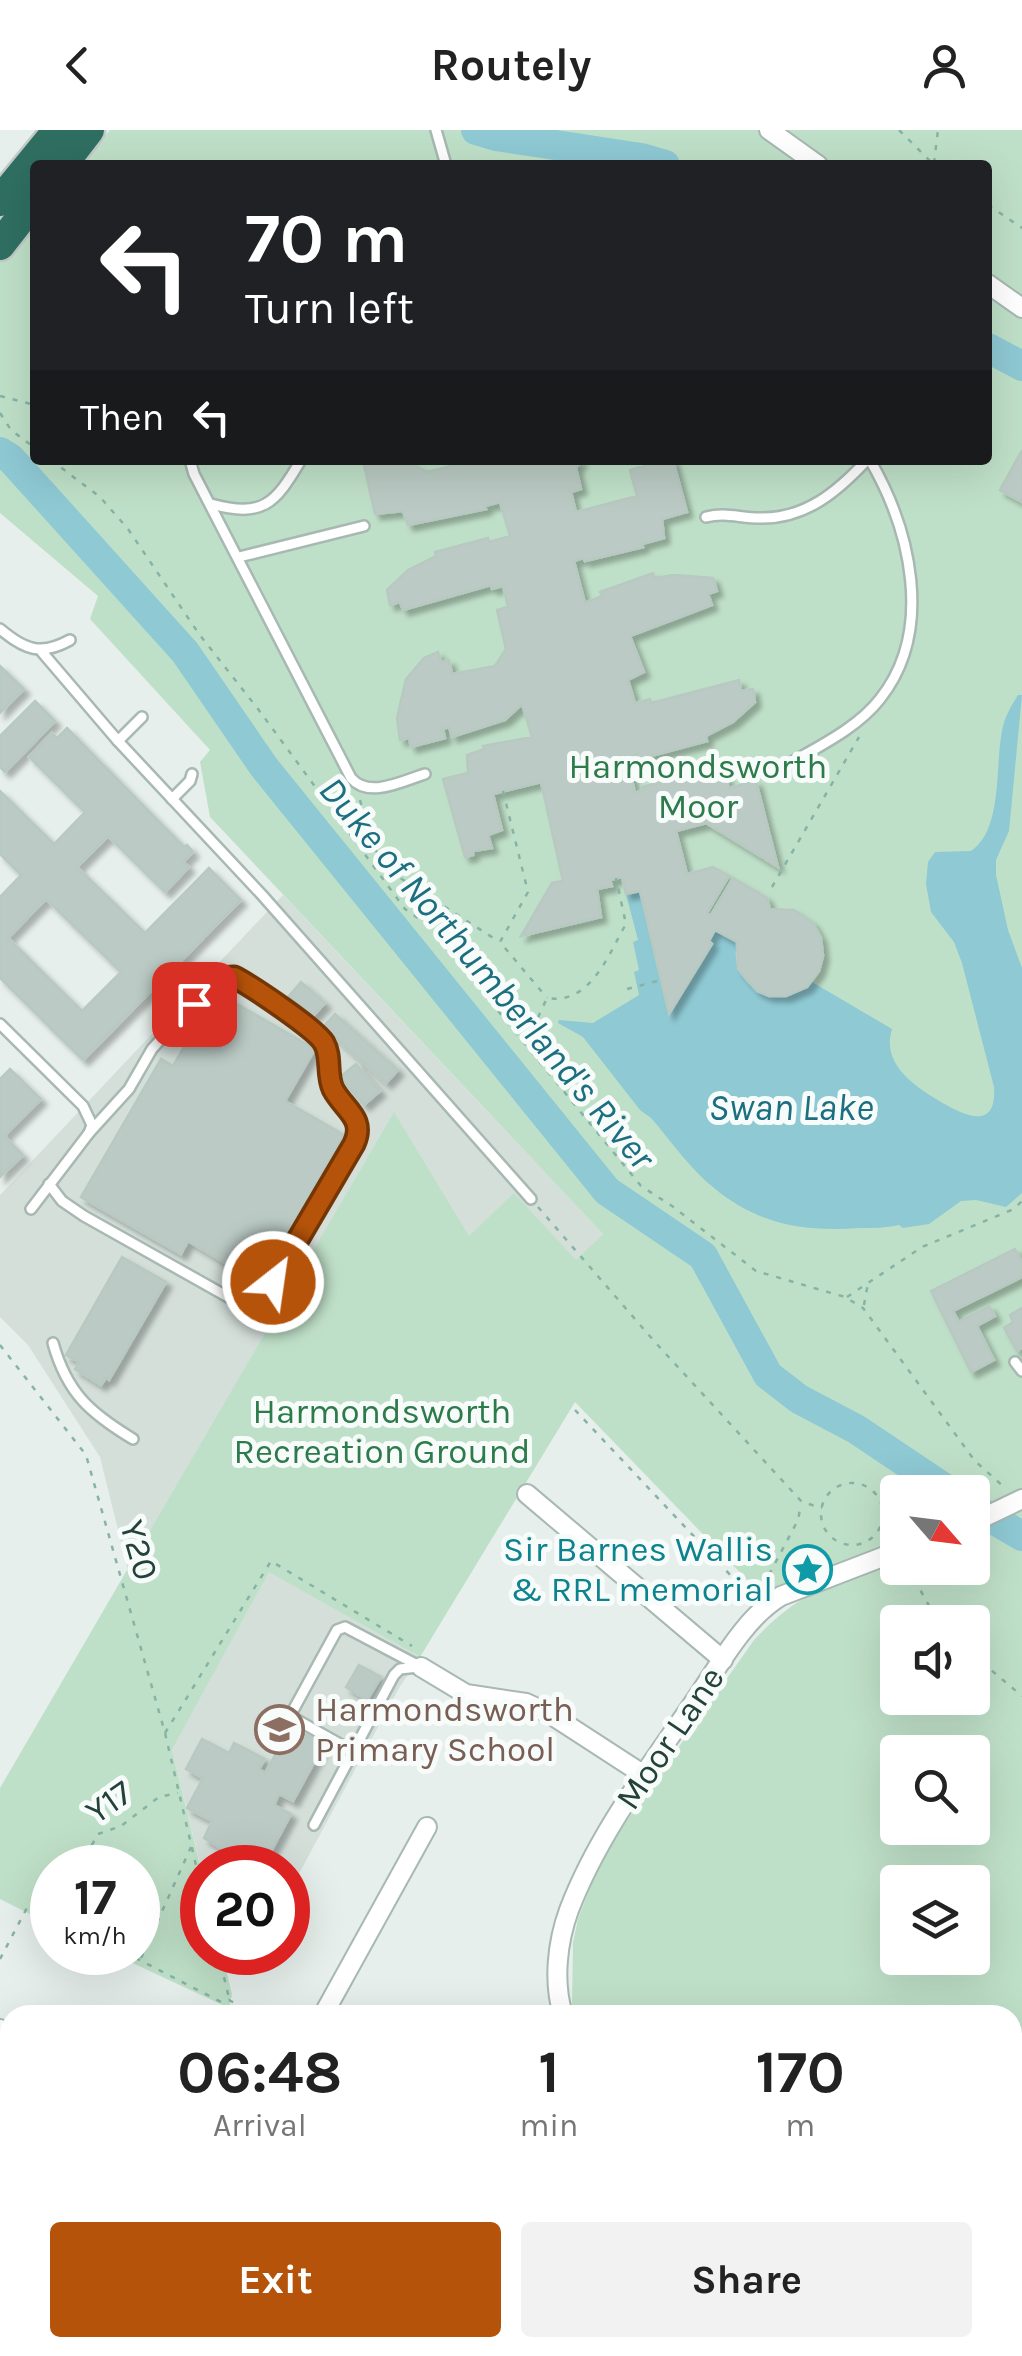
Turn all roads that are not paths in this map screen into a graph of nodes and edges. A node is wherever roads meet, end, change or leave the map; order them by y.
1 (58, 130) edge
2 (89, 130) edge
3 (436, 130) edge
4 (768, 130) edge
5 (33, 160) edge
6 (66, 160) edge
7 (445, 160) edge
8 (811, 160) edge
9 (30, 164) edge
10 (0, 201) edge
11 (30, 206) edge
12 (0, 245) edge
13 (992, 287) edge
14 (1022, 308) edge
15 (192, 465) edge
16 (298, 465) edge
17 (863, 465) edge
18 (871, 465) edge
19 (211, 504) junction
20 (706, 517) dead end
21 (364, 526) dead end
22 (239, 557) junction
23 (0, 628) edge
24 (70, 640) dead end
25 (42, 652) junction
26 (142, 717) dead end
27 (118, 741) junction
28 (780, 769) dead end
29 (192, 774) dead end
30 (424, 774) dead end
31 (172, 800) junction
32 (0, 1024) edge
33 (90, 1133) junction
34 (48, 1184) junction
35 (531, 1199) road end
36 (31, 1209) dead end
37 (53, 1343) dead end
38 (133, 1438) dead end
39 (527, 1494) dead end
40 (1013, 1499) edge
41 (990, 1512) edge
42 (880, 1558) edge
43 (723, 1660) junction
44 (421, 1667) junction
45 (354, 1752) junction
46 (644, 1776) junction
47 (314, 1825) dead end
48 (427, 1827) dead end
49 (329, 2005) edge
50 (561, 2005) edge

1 - 5 highway
2 - 6 highway
3 - 7 lane
4 - 8 street
9 - 10 highway
11 - 12 highway
13 - 14 street
15 - 19 lane
16 - 19 lane
17 - 20 lane
18 - 28 lane
19 - 22 lane
21 - 22 lane
22 - 30 lane
23 - 25 lane
24 - 25 lane
25 - 27 lane
26 - 27 lane
27 - 31 lane
29 - 31 lane
31 - 35 lane
32 - 33 lane
33 - 34 lane
33 - 34 lane
34 - 36 lane
37 - 38 lane
39 - 43 street
40 - 41 street
42 - 43 street, Moor Lane
43 - 46 street, Moor Lane
44 - 45 lane
44 - 45 lane
44 - 46 street
45 - 47 lane
46 - 50 street, Moor Lane
48 - 49 street

